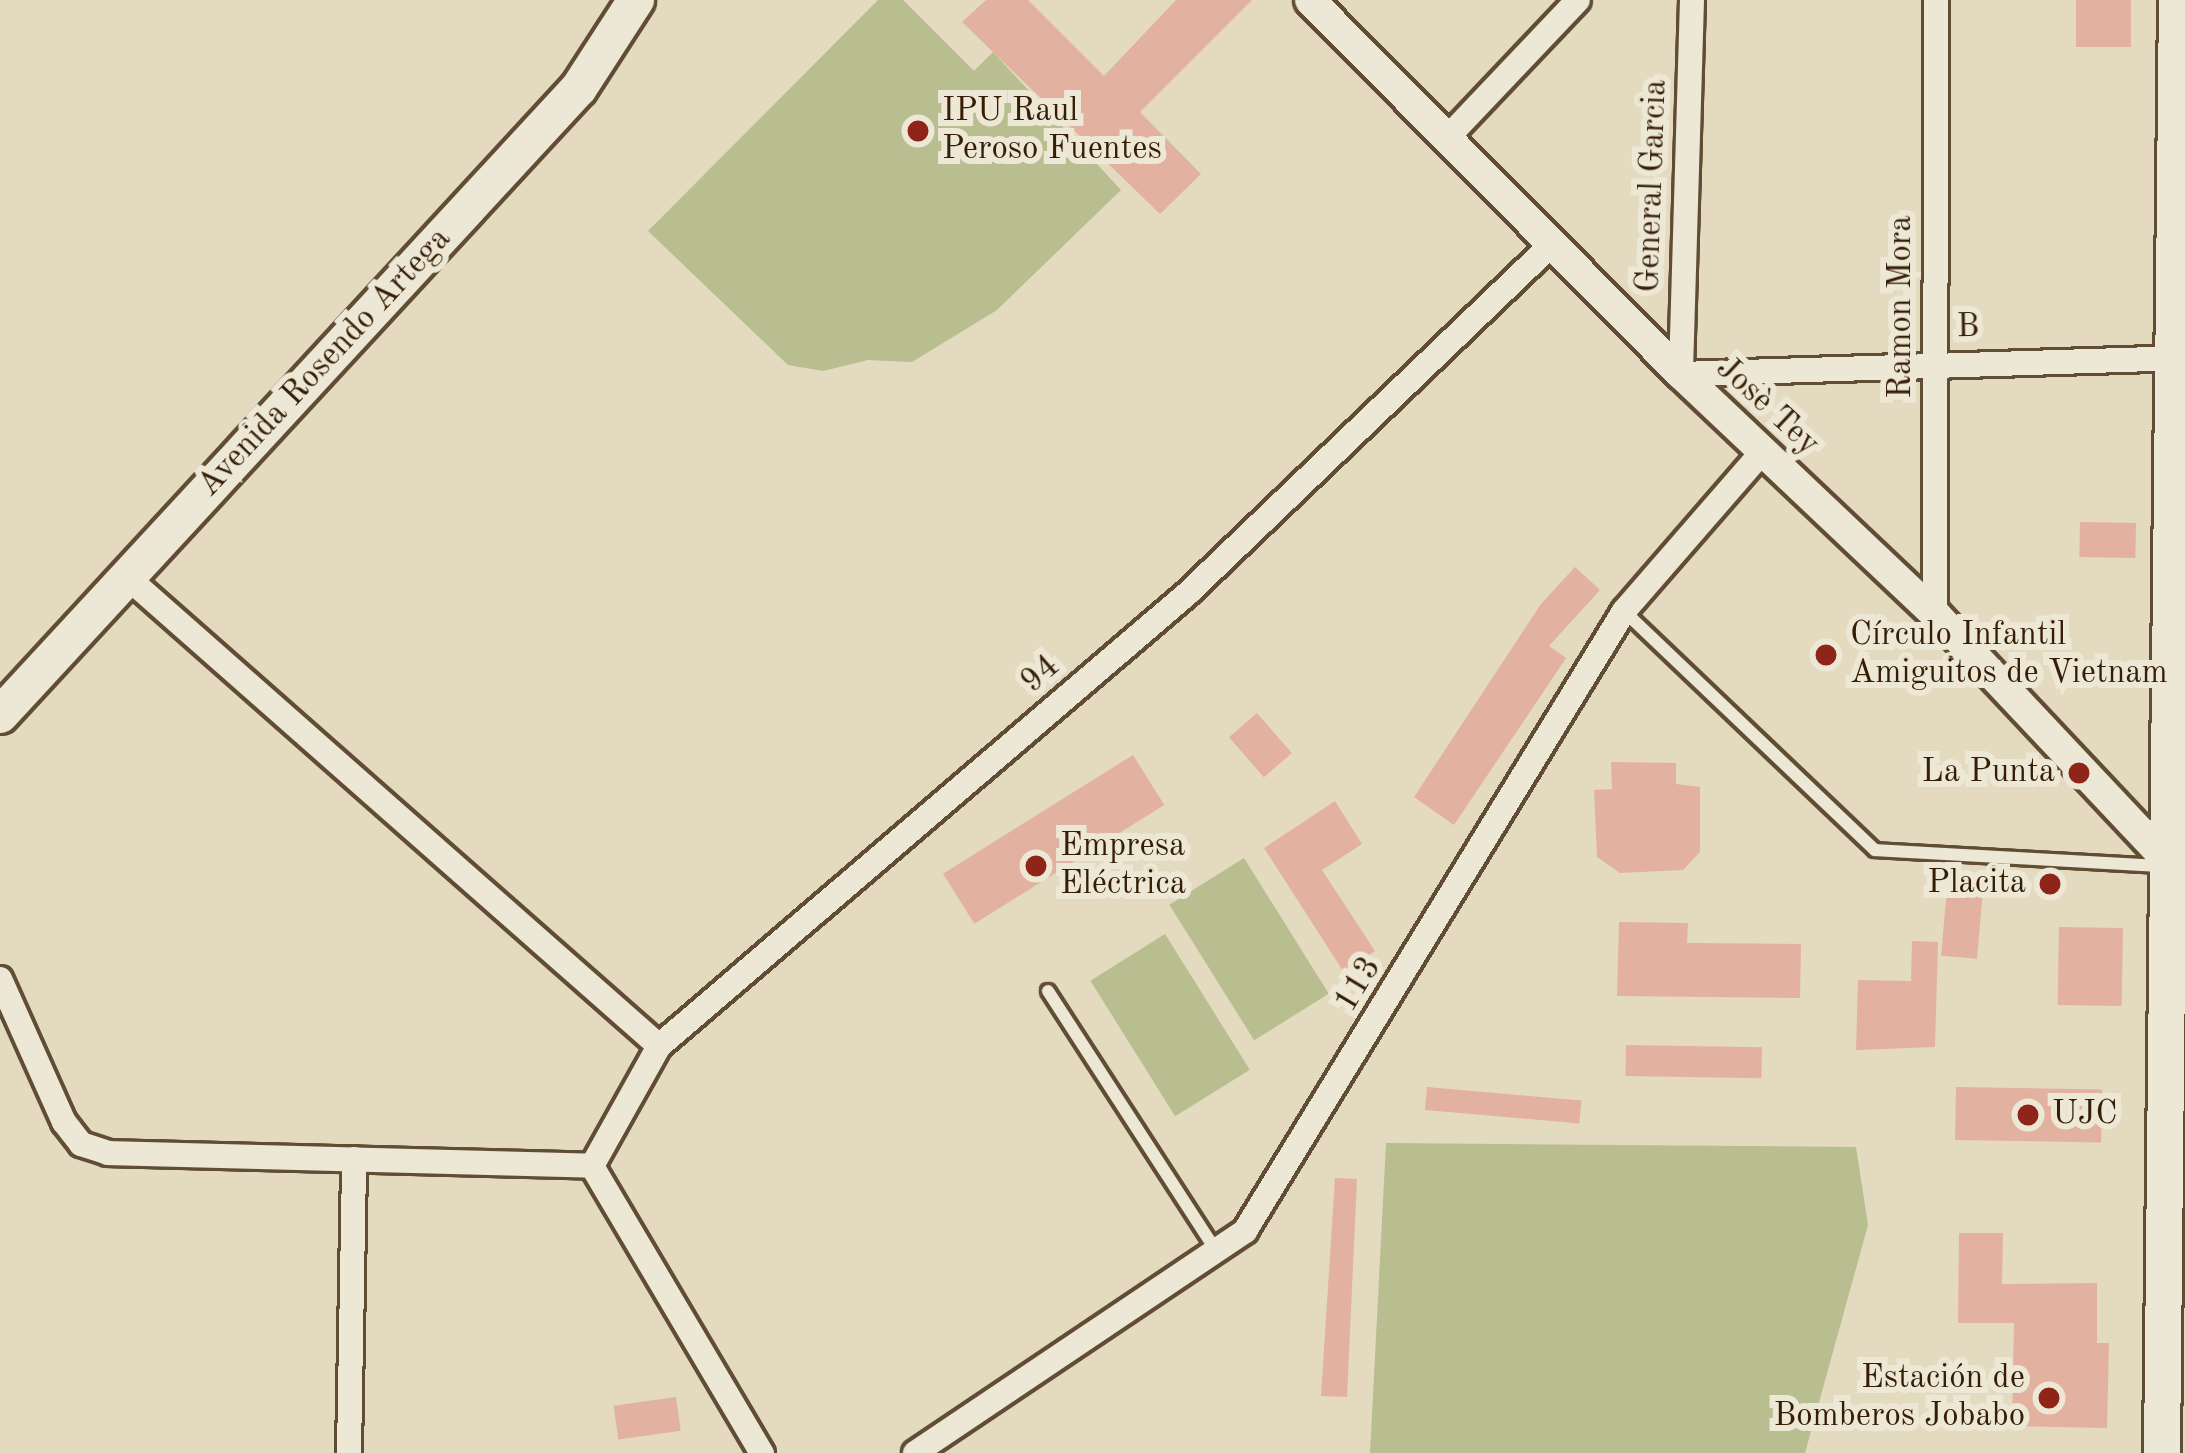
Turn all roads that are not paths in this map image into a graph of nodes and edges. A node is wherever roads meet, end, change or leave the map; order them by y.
1 (636, 0) edge
2 (1310, 0) edge
3 (1578, 0) edge
4 (1692, 0) edge
5 (1936, 0) edge
6 (2177, 0) edge
7 (1447, 138) junction
8 (1552, 244) junction
9 (2182, 358) edge
10 (1935, 362) junction
11 (1681, 374) junction
12 (1762, 452) junction
13 (127, 577) junction
14 (1624, 611) junction
15 (1936, 614) junction
16 (0, 715) edge
17 (2119, 801) junction
18 (2179, 804) edge
19 (2179, 862) edge
20 (0, 979) edge
21 (1048, 991) dead end
22 (659, 1046) junction
23 (2176, 1120) edge
24 (354, 1160) junction
25 (592, 1166) junction
26 (1219, 1255) junction
27 (2169, 1447) edge
28 (349, 1453) edge
29 (762, 1453) edge
30 (915, 1453) edge

1 - 13 main road, Avenida Rosendo Artega
2 - 7 street, Josè Tey
3 - 7 street
4 - 11 street, General Garcia
5 - 10 street, Ramon Mora
6 - 9 main road
7 - 8 street, Josè Tey
8 - 11 street, Josè Tey
8 - 22 street, 94
9 - 10 street, B
9 - 18 main road
10 - 11 street, B
10 - 15 street, Ramon Mora
11 - 12 street, Josè Tey
12 - 14 street, 113
12 - 15 street, Josè Tey
13 - 16 main road, Avenida Rosendo Artega
13 - 22 street
14 - 19 lane
14 - 26 street, 113
15 - 17 street, Josè Tey
17 - 18 street
17 - 19 street, Josè Tey
18 - 19 main road
19 - 23 main road
20 - 24 street
21 - 26 lane
22 - 25 street, 94
23 - 27 main road
24 - 25 street
24 - 28 street
25 - 29 street
26 - 30 street, 113

